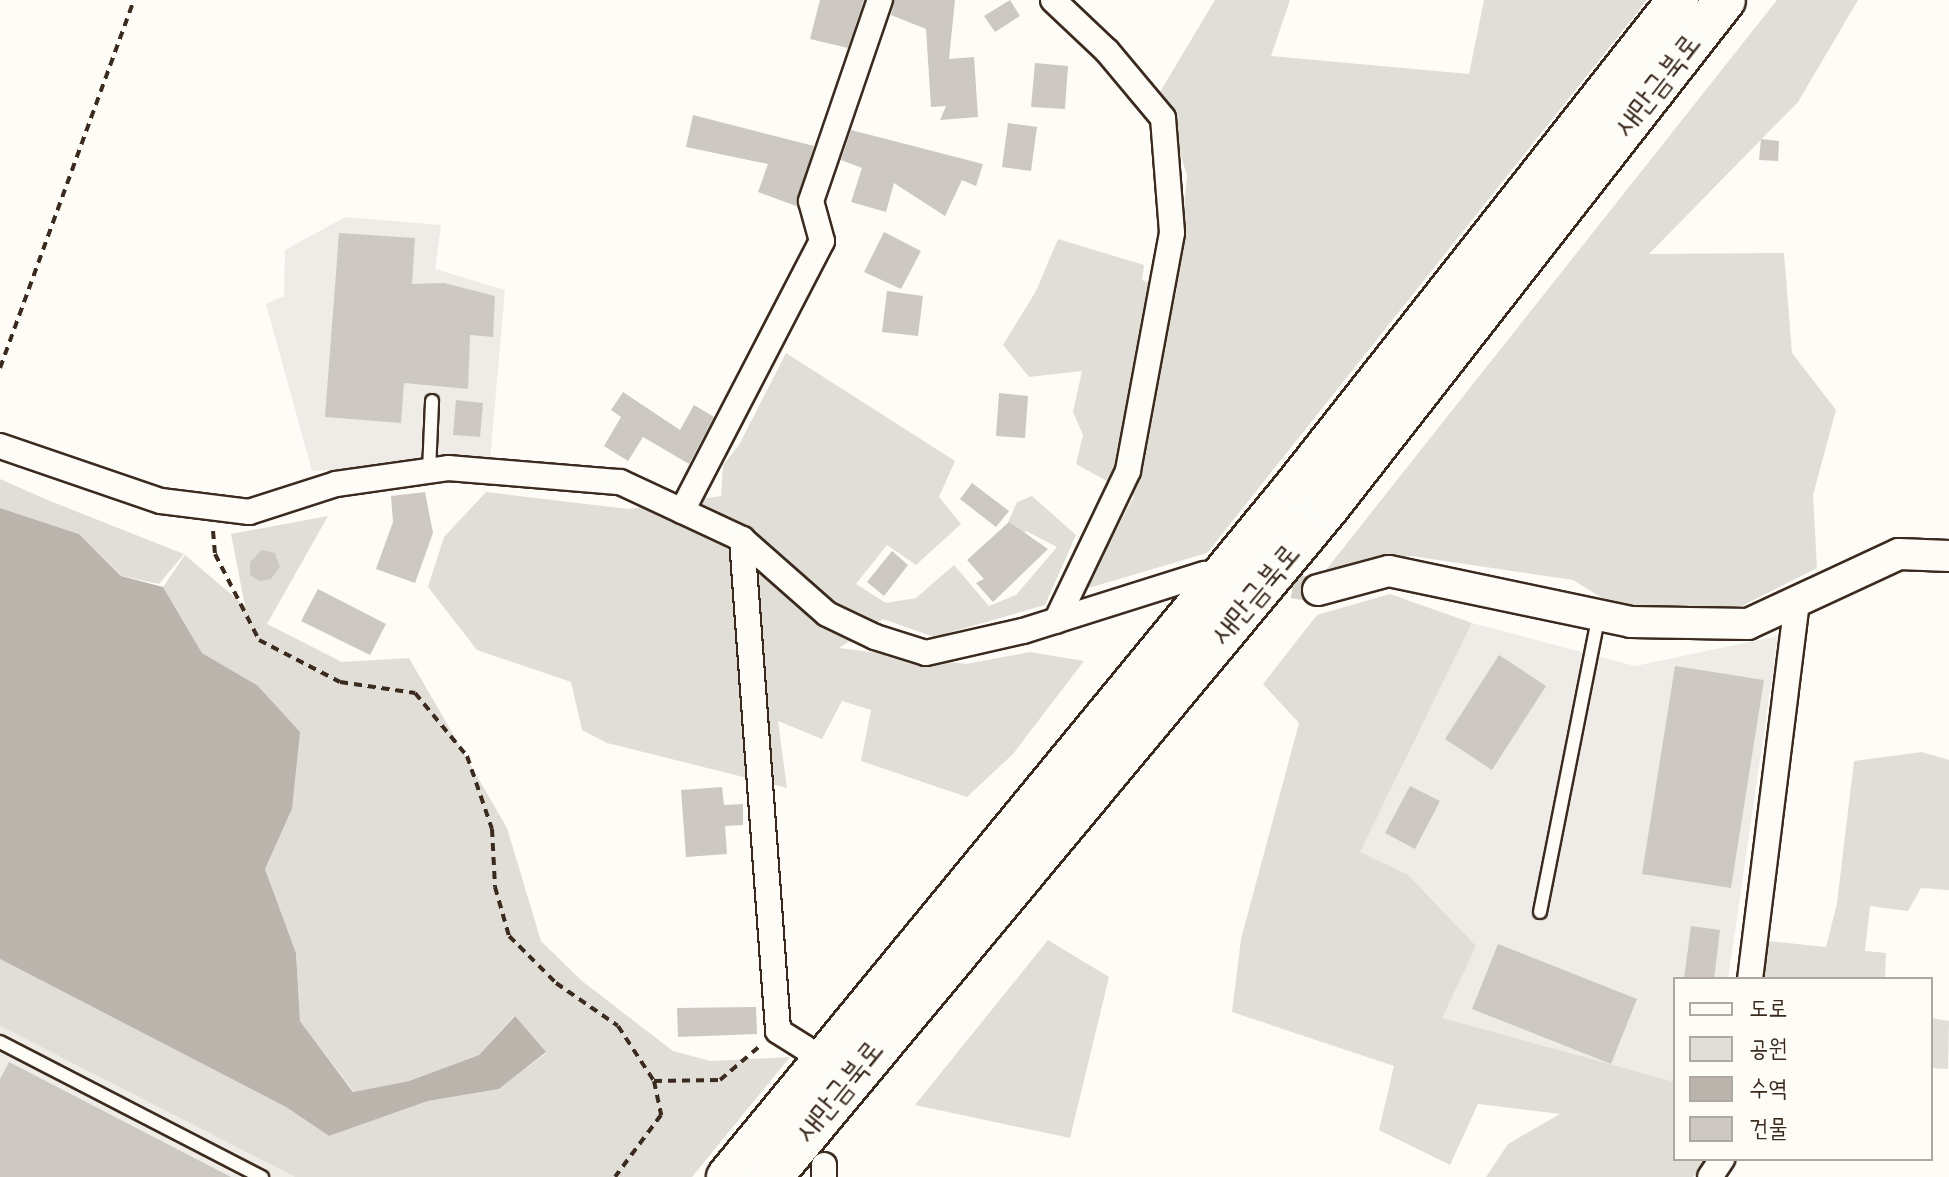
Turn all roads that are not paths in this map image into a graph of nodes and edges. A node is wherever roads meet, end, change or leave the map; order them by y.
1 (880, 0) edge
2 (1053, 0) edge
3 (1678, 0) edge
4 (1725, 0) edge
5 (432, 401) dead end
6 (0, 446) edge
7 (429, 471) junction
8 (682, 511) junction
9 (742, 539) junction
10 (1949, 556) edge
11 (1204, 574) dead end
12 (1318, 590) tunnel mouth
13 (1797, 603) junction
14 (1599, 615) junction
15 (1056, 621) junction
16 (1540, 912) dead end
17 (1750, 977) edge
18 (0, 1042) edge
19 (805, 1048) dead end
20 (262, 1177) edge
21 (727, 1177) edge
22 (772, 1177) edge

1 - 8 street
2 - 15 street
3 - 21 highway, 새만금북로
4 - 22 highway, 새만금북로
5 - 7 lane
6 - 7 street
7 - 8 street
8 - 9 street
9 - 15 street
9 - 19 street
10 - 13 street
11 - 15 street
12 - 14 street
13 - 14 street
13 - 17 street
14 - 16 lane
18 - 20 lane

